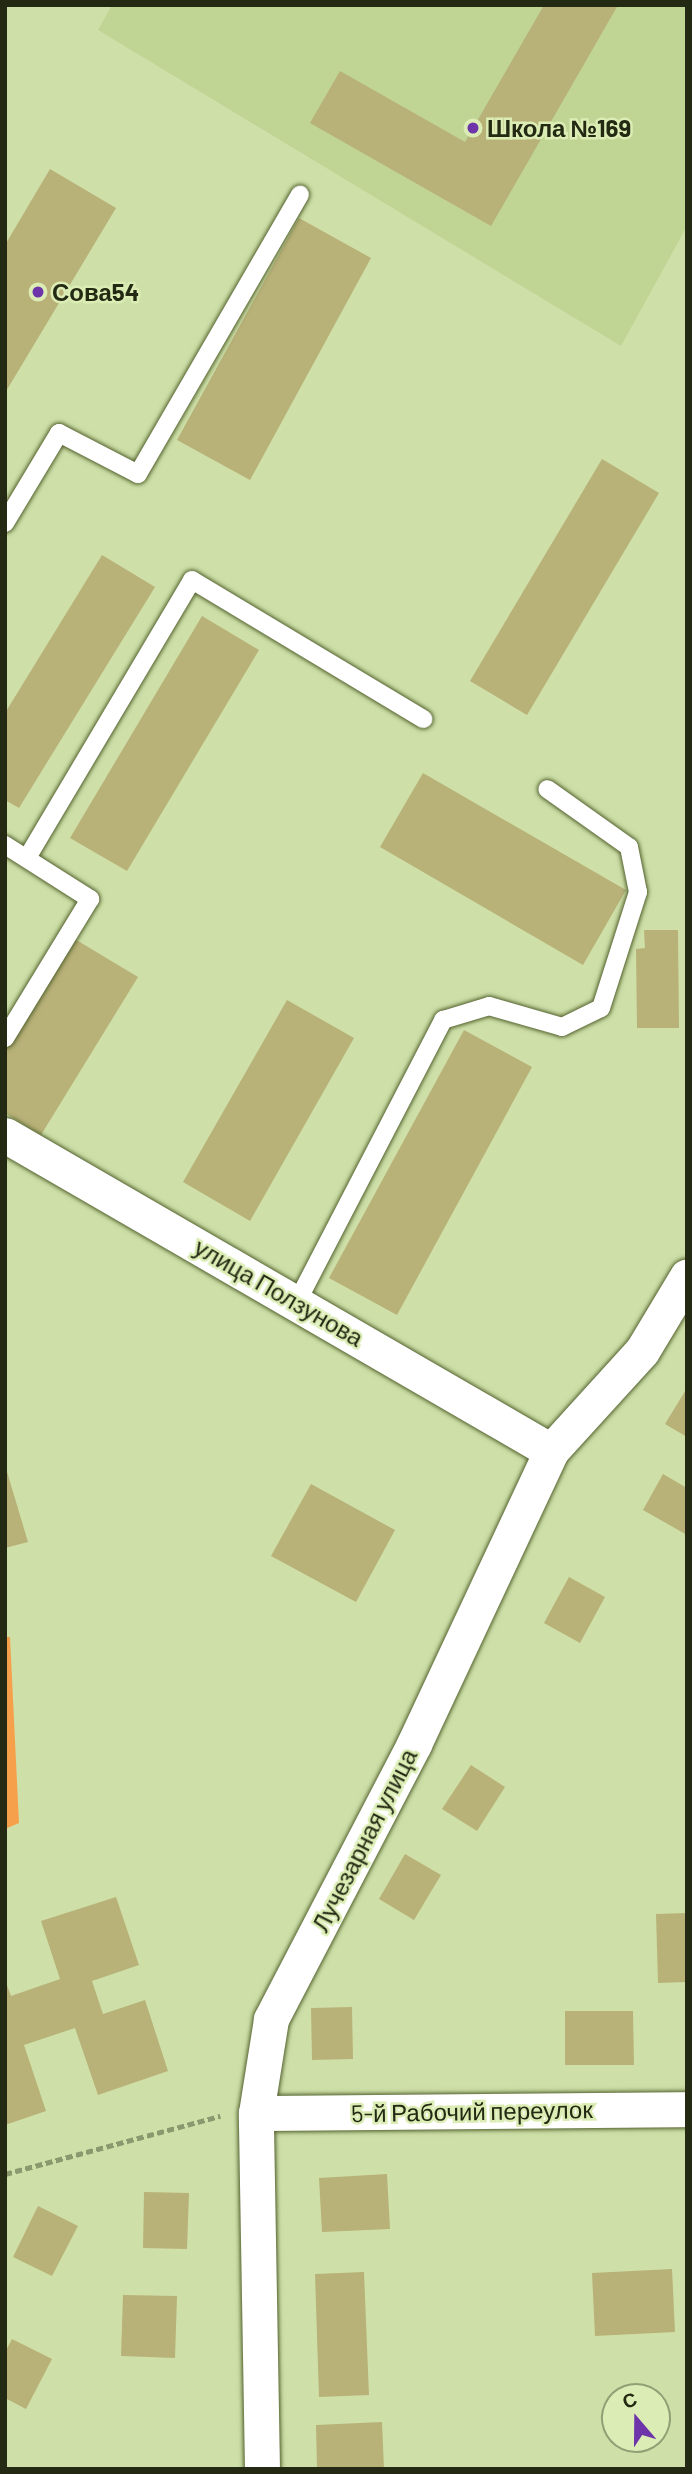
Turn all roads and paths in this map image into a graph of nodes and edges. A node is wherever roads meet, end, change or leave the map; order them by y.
1 (300, 195) dead end
2 (5, 523) edge
3 (424, 719) dead end
4 (547, 789) dead end
5 (5, 845) edge
6 (27, 858) junction
7 (5, 1038) edge
8 (5, 1135) edge
9 (687, 1276) edge
10 (297, 1302) junction
11 (551, 1451) junction
12 (687, 2109) edge
13 (257, 2113) junction
14 (203, 2117) dead end
15 (5, 2174) edge
16 (262, 2469) edge

1 - 2 lane
3 - 6 lane
4 - 10 lane
5 - 6 lane
6 - 7 lane
8 - 10 street, улица Ползунова
9 - 11 street, Лучезарная улица
10 - 11 street, улица Ползунова
11 - 13 street, Лучезарная улица
12 - 13 street, 5-й Рабочий переулок
13 - 16 street, Лучезарная улица
14 - 15 path

